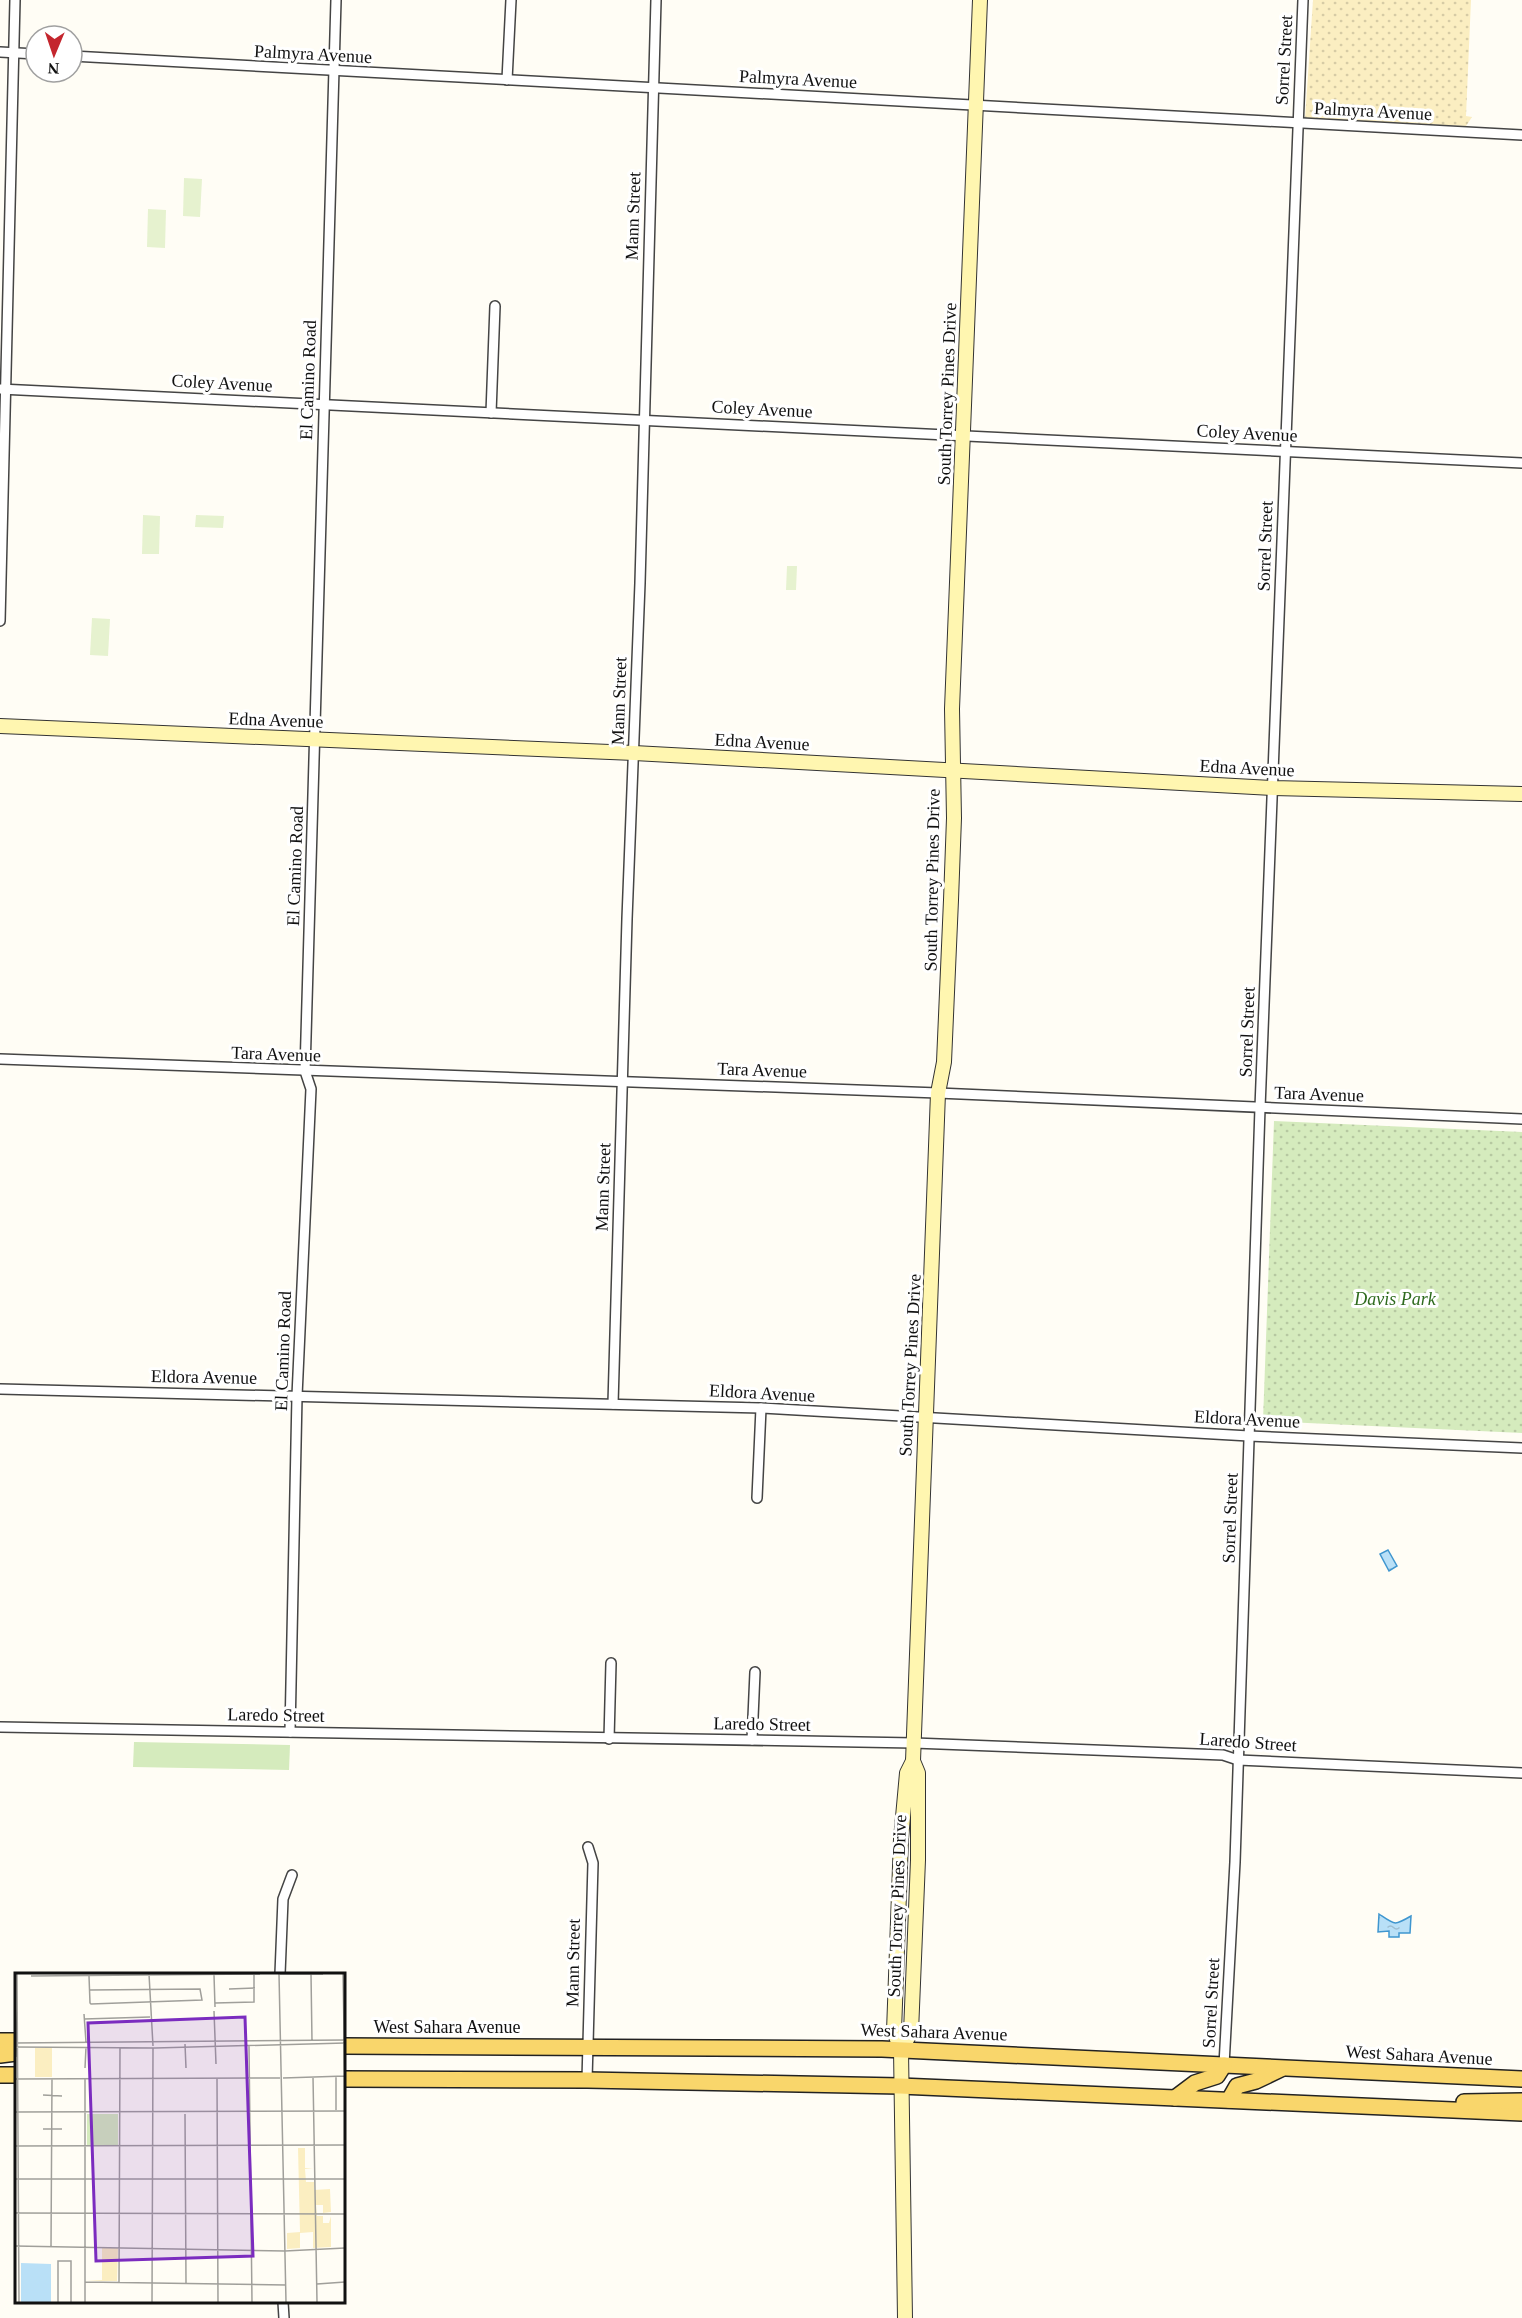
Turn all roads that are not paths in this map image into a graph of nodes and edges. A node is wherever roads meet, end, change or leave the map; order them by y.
1 (15, 0) edge
2 (336, 0) edge
3 (511, 0) edge
4 (656, 0) edge
5 (980, 0) edge
6 (1303, 0) edge
7 (0, 52) edge
8 (14, 52) junction
9 (24, 53) edge
10 (84, 57) edge
11 (334, 72) junction
12 (507, 80) junction
13 (653, 87) junction
14 (976, 105) junction
15 (1298, 123) junction
16 (1522, 135) edge
17 (495, 306) dead end
18 (3, 389) edge
19 (323, 405) junction
20 (491, 413) junction
21 (645, 420) junction
22 (964, 435) junction
23 (1285, 452) junction
24 (1522, 463) edge
25 (0, 621) edge
26 (0, 726) edge
27 (315, 739) junction
28 (634, 753) junction
29 (952, 769) junction
30 (1273, 788) junction
31 (1522, 794) edge
32 (0, 1059) edge
33 (305, 1071) junction
34 (623, 1083) junction
35 (938, 1093) junction
36 (1260, 1108) junction
37 (1522, 1119) edge
38 (0, 1389) edge
39 (297, 1396) junction
40 (613, 1404) junction
41 (761, 1408) junction
42 (926, 1418) junction
43 (1249, 1436) junction
44 (1522, 1448) edge
45 (757, 1498) dead end
46 (611, 1663) dead end
47 (755, 1672) dead end
48 (0, 1727) edge
49 (290, 1732) junction
50 (609, 1739) junction
51 (752, 1740) junction
52 (914, 1743) junction
53 (1238, 1760) junction
54 (913, 1761) junction
55 (1522, 1773) edge
56 (588, 1847) dead end
57 (900, 1859) junction
58 (918, 1860) junction
59 (292, 1875) dead end
60 (280, 1973) edge
61 (345, 2046) edge
62 (588, 2047) junction
63 (901, 2050) junction
64 (15, 2053) edge
65 (0, 2055) edge
66 (1224, 2065) junction
67 (1284, 2068) junction
68 (345, 2079) edge
69 (1522, 2079) edge
70 (587, 2080) junction
71 (900, 2086) junction
72 (1175, 2098) junction
73 (1229, 2100) junction
74 (1522, 2101) edge
75 (1438, 2109) junction
76 (1522, 2113) edge
77 (283, 2303) edge
78 (284, 2318) edge
79 (905, 2318) edge

1 - 8 street
2 - 11 street, El Camino Road
3 - 12 street
4 - 13 street, Mann Street
5 - 14 street, South Torrey Pines Drive
6 - 15 street, Sorrel Street
7 - 8 street
8 - 9 street
8 - 18 street
10 - 11 street, Palmyra Avenue
11 - 12 street, Palmyra Avenue
11 - 19 street, El Camino Road
12 - 13 street, Palmyra Avenue
13 - 14 street, Palmyra Avenue
13 - 21 street, Mann Street
14 - 15 street, Palmyra Avenue
14 - 22 street, South Torrey Pines Drive
15 - 16 street, Palmyra Avenue
15 - 23 street, Sorrel Street
17 - 20 street
18 - 19 street, Coley Avenue
18 - 25 street
19 - 20 street, Coley Avenue
19 - 27 street, El Camino Road
20 - 21 street, Coley Avenue
21 - 22 street, Coley Avenue
21 - 28 street, Mann Street
22 - 23 street, Coley Avenue
22 - 29 street, South Torrey Pines Drive
23 - 24 street, Coley Avenue
23 - 30 street, Sorrel Street
26 - 27 street, Edna Avenue
27 - 28 street, Edna Avenue
27 - 33 street, El Camino Road
28 - 29 street, Edna Avenue
28 - 34 street, Mann Street
29 - 30 street, Edna Avenue
29 - 35 street, South Torrey Pines Drive
30 - 31 street, Edna Avenue
30 - 36 street, Sorrel Street
32 - 33 street, Tara Avenue
33 - 34 street, Tara Avenue
33 - 39 street, El Camino Road
34 - 35 street, Tara Avenue
34 - 40 street, Mann Street
35 - 36 street, Tara Avenue
35 - 42 street, South Torrey Pines Drive
36 - 37 street, Tara Avenue
36 - 43 street, Sorrel Street
38 - 39 street, Eldora Avenue
39 - 40 street, Eldora Avenue
39 - 49 street, El Camino Road
40 - 41 street, Eldora Avenue
41 - 42 street, Eldora Avenue
41 - 45 street
42 - 43 street, Eldora Avenue
42 - 52 street, South Torrey Pines Drive
43 - 44 street, Eldora Avenue
43 - 53 street, Sorrel Street
46 - 50 street
47 - 51 street
48 - 49 street, Laredo Street
49 - 50 street, Laredo Street
50 - 51 street, Laredo Street
51 - 52 street, Laredo Street
52 - 53 street, Laredo Street
52 - 54 street, South Torrey Pines Drive
53 - 55 street, Laredo Street
53 - 66 street, Sorrel Street
54 - 57 street, South Torrey Pines Drive
54 - 58 street, South Torrey Pines Drive
56 - 62 street, Mann Street
57 - 58 street
57 - 63 street, South Torrey Pines Drive
58 - 63 street, South Torrey Pines Drive
59 - 60 street
61 - 62 main road, West Sahara Avenue
62 - 63 main road, West Sahara Avenue
62 - 70 street, Mann Street
63 - 66 main road, West Sahara Avenue
63 - 71 street, South Torrey Pines Drive
64 - 65 main road
66 - 67 main road, West Sahara Avenue
66 - 72 main road
67 - 69 main road, West Sahara Avenue
67 - 73 main road
68 - 70 main road
70 - 71 main road
71 - 72 main road
71 - 79 street, South Torrey Pines Drive
72 - 73 main road
73 - 75 main road
74 - 75 main road
75 - 76 main road
77 - 78 street

